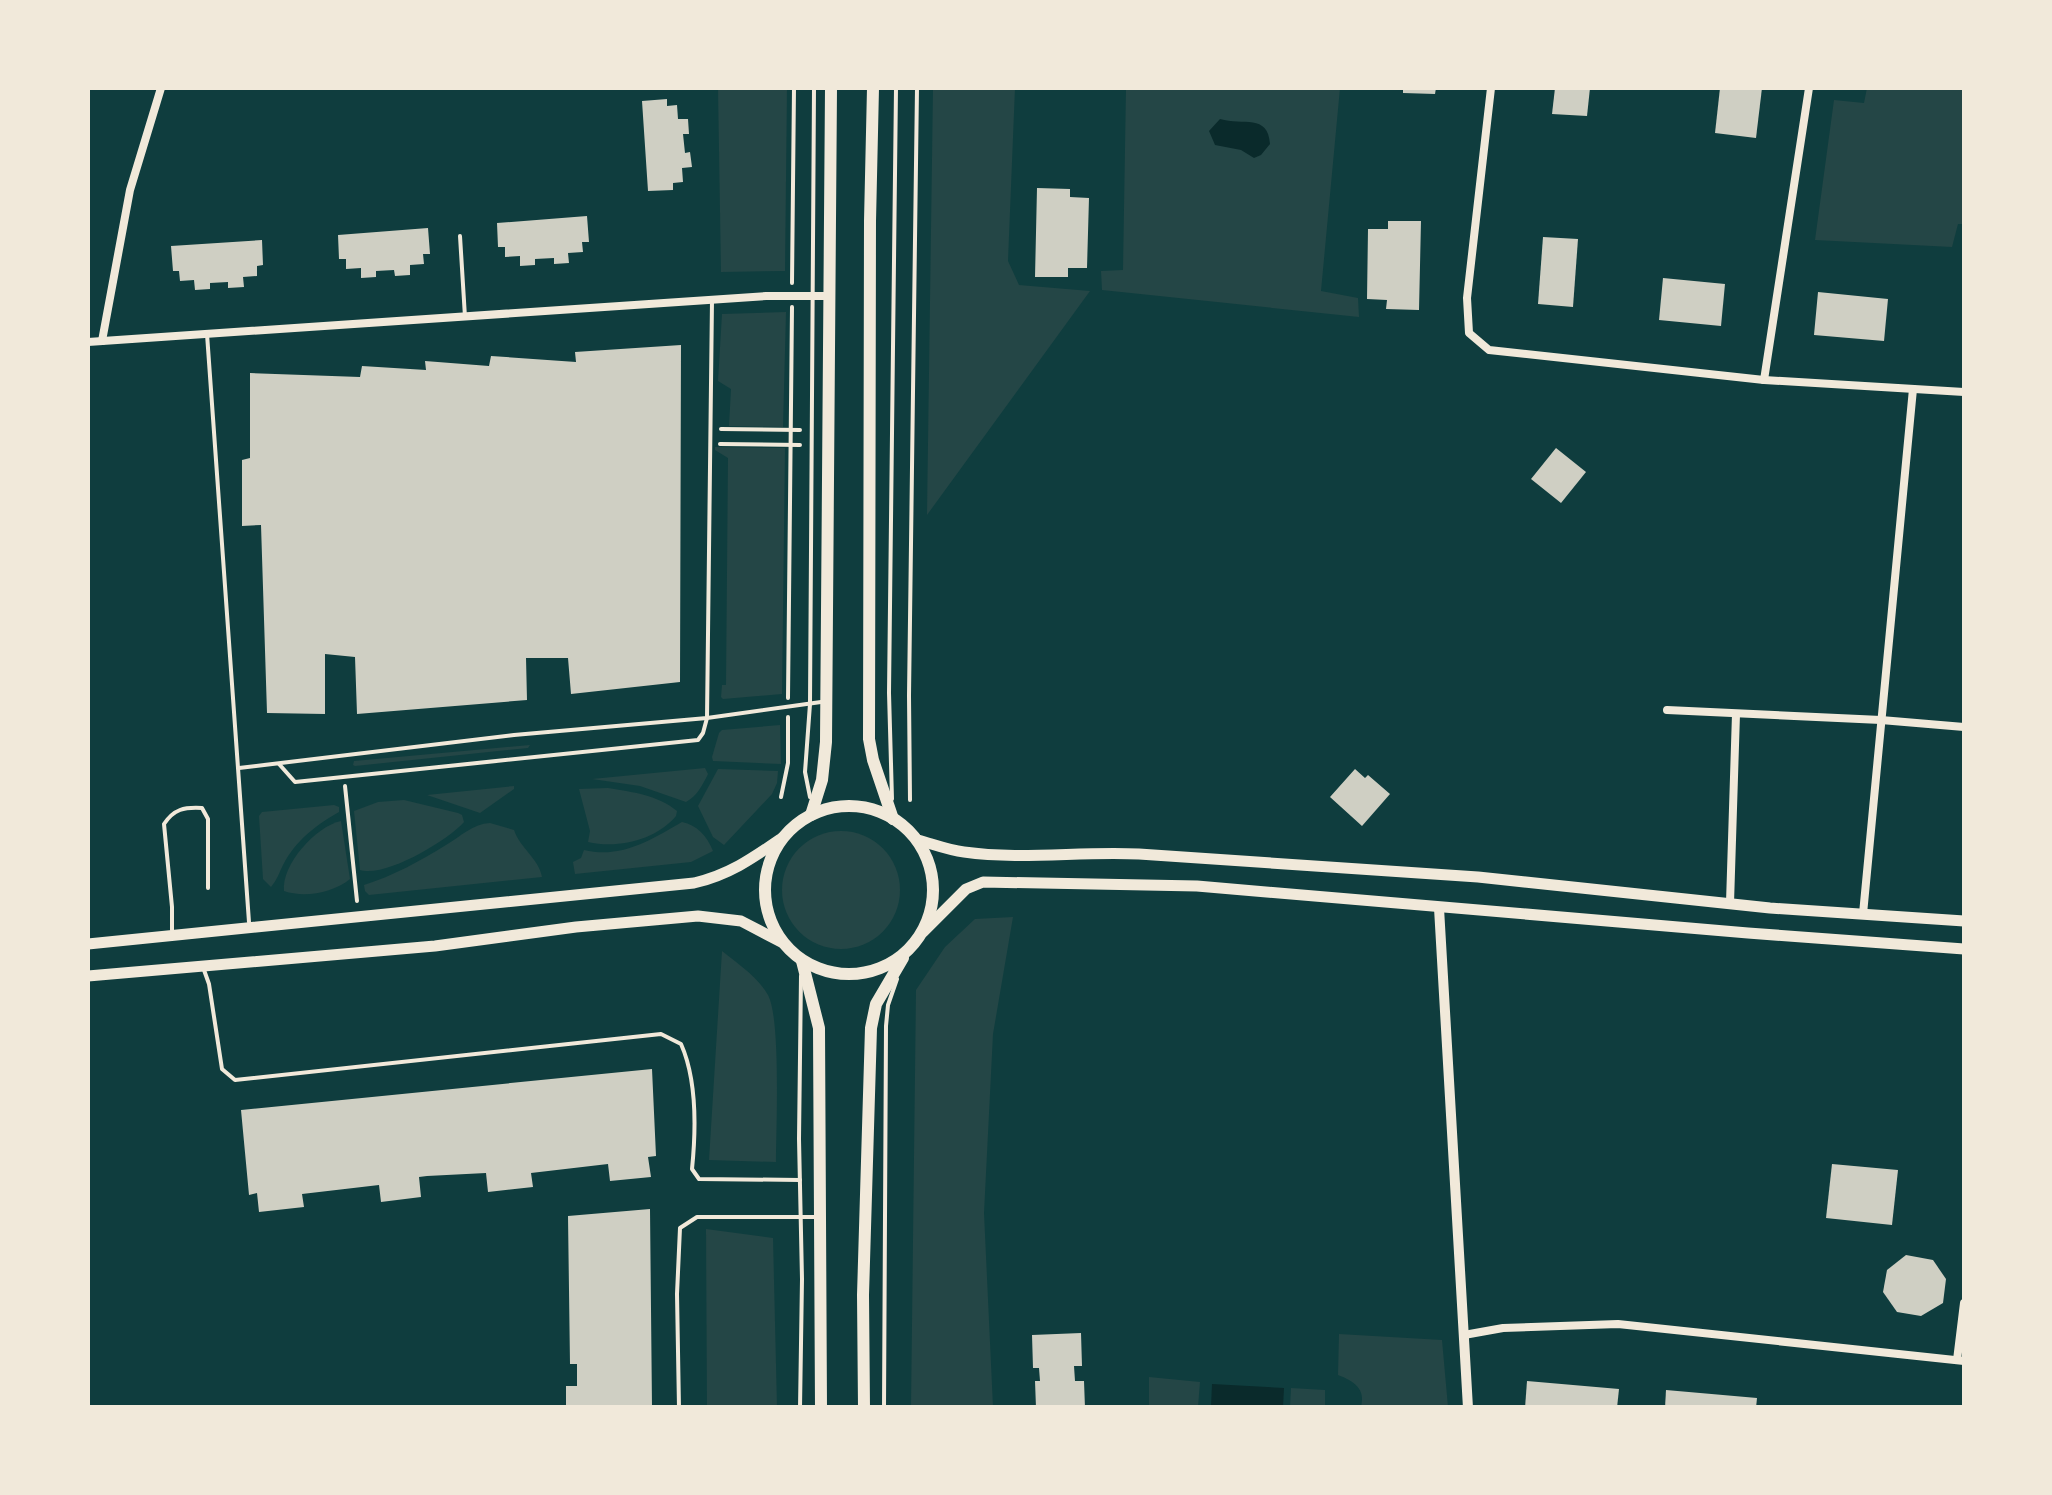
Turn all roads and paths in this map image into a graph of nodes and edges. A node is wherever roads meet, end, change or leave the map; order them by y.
1 (162, 88) edge
2 (794, 88) edge
3 (814, 88) edge
4 (832, 88) edge
5 (873, 88) edge
6 (896, 88) edge
7 (917, 88) edge
8 (1491, 88) edge
9 (1809, 88) edge
10 (460, 236) dead end
11 (792, 296) junction
12 (812, 296) junction
13 (829, 296) junction
14 (712, 300) junction
15 (466, 317) junction
16 (207, 334) junction
17 (102, 341) junction
18 (88, 342) edge
19 (1764, 380) junction
20 (1913, 389) junction
21 (1964, 392) edge
22 (711, 428) junction
23 (791, 430) junction
24 (800, 430) dead end
25 (710, 444) junction
26 (791, 445) junction
27 (800, 445) dead end
28 (826, 702) junction
29 (810, 704) junction
30 (788, 707) junction
31 (1666, 710) dead end
32 (1736, 714) junction
33 (707, 718) junction
34 (1882, 720) junction
35 (1964, 727) edge
36 (279, 764) junction
37 (238, 768) junction
38 (344, 777) junction
39 (781, 797) dead end
40 (910, 800) dead end
41 (812, 812) junction
42 (892, 816) junction
43 (782, 838) junction
44 (918, 840) junction
45 (208, 888) dead end
46 (356, 901) dead end
47 (1730, 903) junction
48 (1439, 908) junction
49 (1863, 914) junction
50 (1964, 921) edge
51 (249, 927) junction
52 (923, 932) junction
53 (171, 935) junction
54 (781, 942) junction
55 (88, 944) edge
56 (1964, 949) edge
57 (906, 953) junction
58 (802, 961) junction
59 (202, 966) junction
60 (88, 976) edge
61 (800, 1180) junction
62 (800, 1216) junction
63 (820, 1218) junction
64 (1964, 1303) edge
65 (1464, 1335) junction
66 (1960, 1360) edge
67 (679, 1408) edge
68 (800, 1408) edge
69 (820, 1408) edge
70 (864, 1408) edge
71 (884, 1408) edge
72 (1468, 1408) edge

1 - 17 street
2 - 11 path
3 - 12 lane
4 - 13 main road
5 - 42 main road
6 - 42 lane
7 - 40 path
8 - 19 street
9 - 19 street
10 - 15 lane
11 - 12 street
11 - 14 street
11 - 23 path
12 - 13 street
12 - 29 lane
13 - 28 main road
14 - 15 street
14 - 22 lane
15 - 16 street
16 - 17 street
16 - 37 lane
17 - 18 street
19 - 20 street
20 - 21 street
20 - 34 street
22 - 23 path
22 - 25 lane
23 - 24 path
23 - 26 path
25 - 26 path
25 - 33 lane
26 - 27 path
26 - 30 path
28 - 29 lane
28 - 41 main road
29 - 30 lane
29 - 41 lane
30 - 33 lane
30 - 39 path
31 - 32 street
32 - 34 street
32 - 47 street
33 - 36 lane
33 - 38 lane
34 - 35 street
34 - 49 street
36 - 37 lane
36 - 38 lane
37 - 51 lane
38 - 46 path
41 - 42 main road
41 - 43 main road
42 - 44 main road
43 - 51 main road
43 - 54 main road
44 - 47 main road
44 - 52 main road
45 - 53 lane
47 - 49 main road
48 - 52 main road
48 - 56 main road
48 - 65 street
49 - 50 main road
51 - 53 main road
52 - 57 main road
53 - 55 main road
54 - 58 main road
54 - 59 main road
57 - 58 main road
57 - 70 main road
57 - 71 lane
58 - 61 lane
58 - 63 main road
59 - 60 main road
59 - 61 lane
61 - 62 lane
62 - 63 lane
62 - 67 lane
62 - 68 lane
63 - 69 main road
64 - 66 street
65 - 66 street
65 - 72 street

